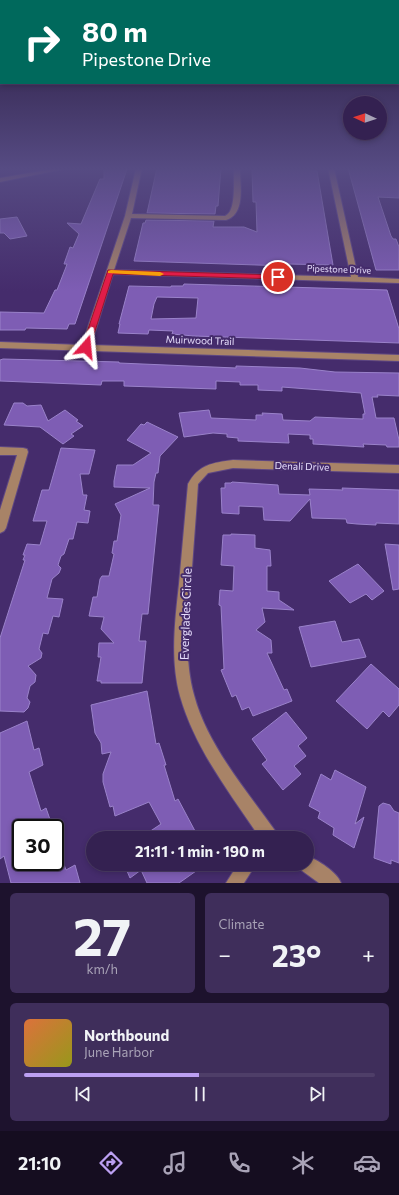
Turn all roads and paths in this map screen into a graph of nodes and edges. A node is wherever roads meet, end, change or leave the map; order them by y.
1 (130, 209) edge
2 (235, 209) edge
3 (340, 209) edge
4 (128, 216) junction
5 (110, 272) junction
6 (355, 280) junction
7 (399, 281) edge
8 (0, 345) edge
9 (86, 347) junction
10 (399, 358) edge
11 (0, 451) edge
12 (399, 469) edge
13 (206, 470) joint
14 (0, 528) edge
15 (263, 831) edge
16 (314, 869) edge
17 (243, 871) edge
18 (234, 883) edge
19 (333, 883) edge

1 - 4 street
2 - 4 street
3 - 6 street
4 - 5 street
5 - 6 street, Pipestone Drive
5 - 9 street
6 - 7 street, Pipestone Drive
8 - 9 street, Muirwood Trail
9 - 10 street, Muirwood Trail
11 - 14 street
12 - 13 street, Denali Drive
13 - 15 street, Everglades Circle
16 - 19 street
17 - 18 street

